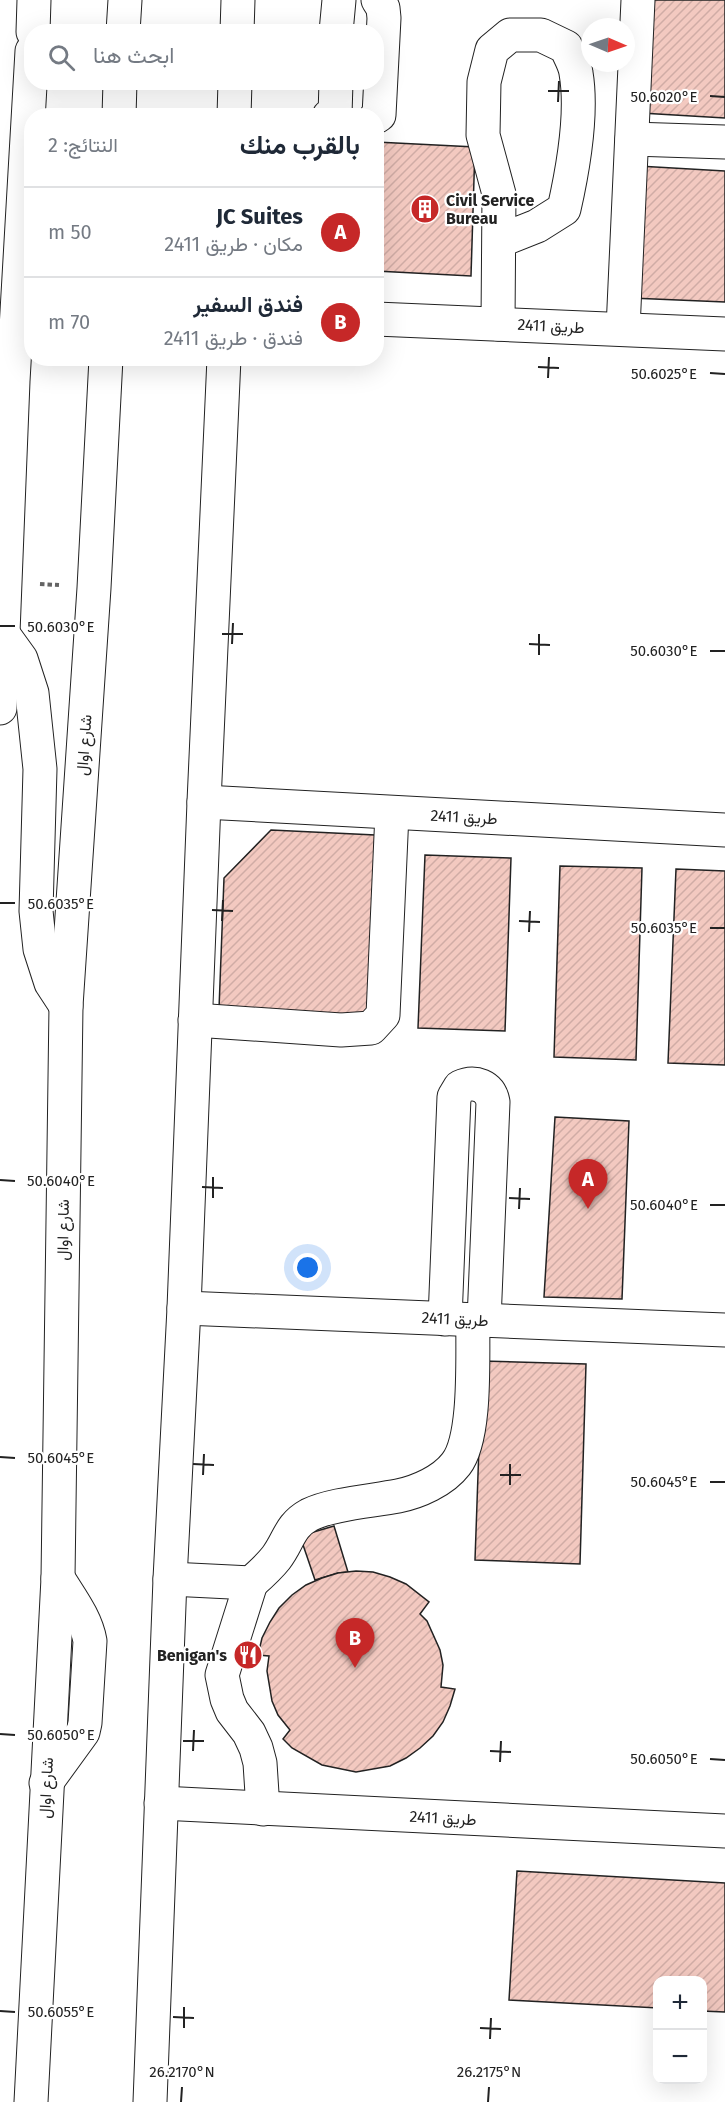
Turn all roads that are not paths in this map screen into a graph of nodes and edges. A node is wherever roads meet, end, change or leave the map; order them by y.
1 (34, 0) edge
2 (125, 0) edge
3 (238, 0) edge
4 (339, 0) edge
5 (378, 0) edge
6 (638, 0) edge
7 (33, 24) edge
8 (124, 24) edge
9 (237, 24) edge
10 (337, 24) edge
11 (384, 24) edge
12 (30, 90) edge
13 (120, 90) edge
14 (235, 90) edge
15 (336, 90) edge
16 (381, 90) edge
17 (29, 108) edge
18 (118, 108) edge
19 (234, 108) edge
20 (336, 108) edge
21 (380, 108) edge
22 (632, 139) junction
23 (725, 142) edge
24 (24, 190) edge
25 (499, 241) junction
26 (384, 319) edge
27 (498, 324) junction
28 (623, 329) junction
29 (725, 334) edge
30 (106, 366) edge
31 (224, 366) edge
32 (13, 381) junction
33 (0, 419) edge
34 (2, 634) edge
35 (0, 708) edge
36 (204, 802) junction
37 (392, 813) junction
38 (725, 830) edge
39 (66, 1005) junction
40 (195, 1020) junction
41 (184, 1308) junction
42 (467, 1320) junction
43 (725, 1330) edge
44 (170, 1580) junction
45 (251, 1583) junction
46 (161, 1803) junction
47 (263, 1809) junction
48 (725, 1831) edge
49 (31, 2102) edge
50 (150, 2102) edge

1 - 7 street
2 - 8 street
3 - 9 street
4 - 10 street
5 - 11 street
6 - 22 street
12 - 17 street
13 - 18 street
14 - 19 street
15 - 20 street
16 - 21 street
22 - 23 street
22 - 28 street
24 - 32 street
25 - 25 street
25 - 27 street
26 - 27 street, طريق 2411
27 - 28 street, طريق 2411
28 - 29 street, طريق 2411
30 - 39 street, شارع اوال
31 - 36 street
32 - 33 street
32 - 34 street
34 - 35 street
34 - 39 street
36 - 37 street, طريق 2411
36 - 40 street
37 - 38 street, طريق 2411
37 - 40 street
39 - 49 street, شارع اوال
40 - 41 street
41 - 42 street, طريق 2411
41 - 44 street
42 - 42 street
42 - 43 street, طريق 2411
42 - 45 street
44 - 45 street
44 - 46 street
45 - 47 street
46 - 47 street, طريق 2411
46 - 50 street
47 - 48 street, طريق 2411

